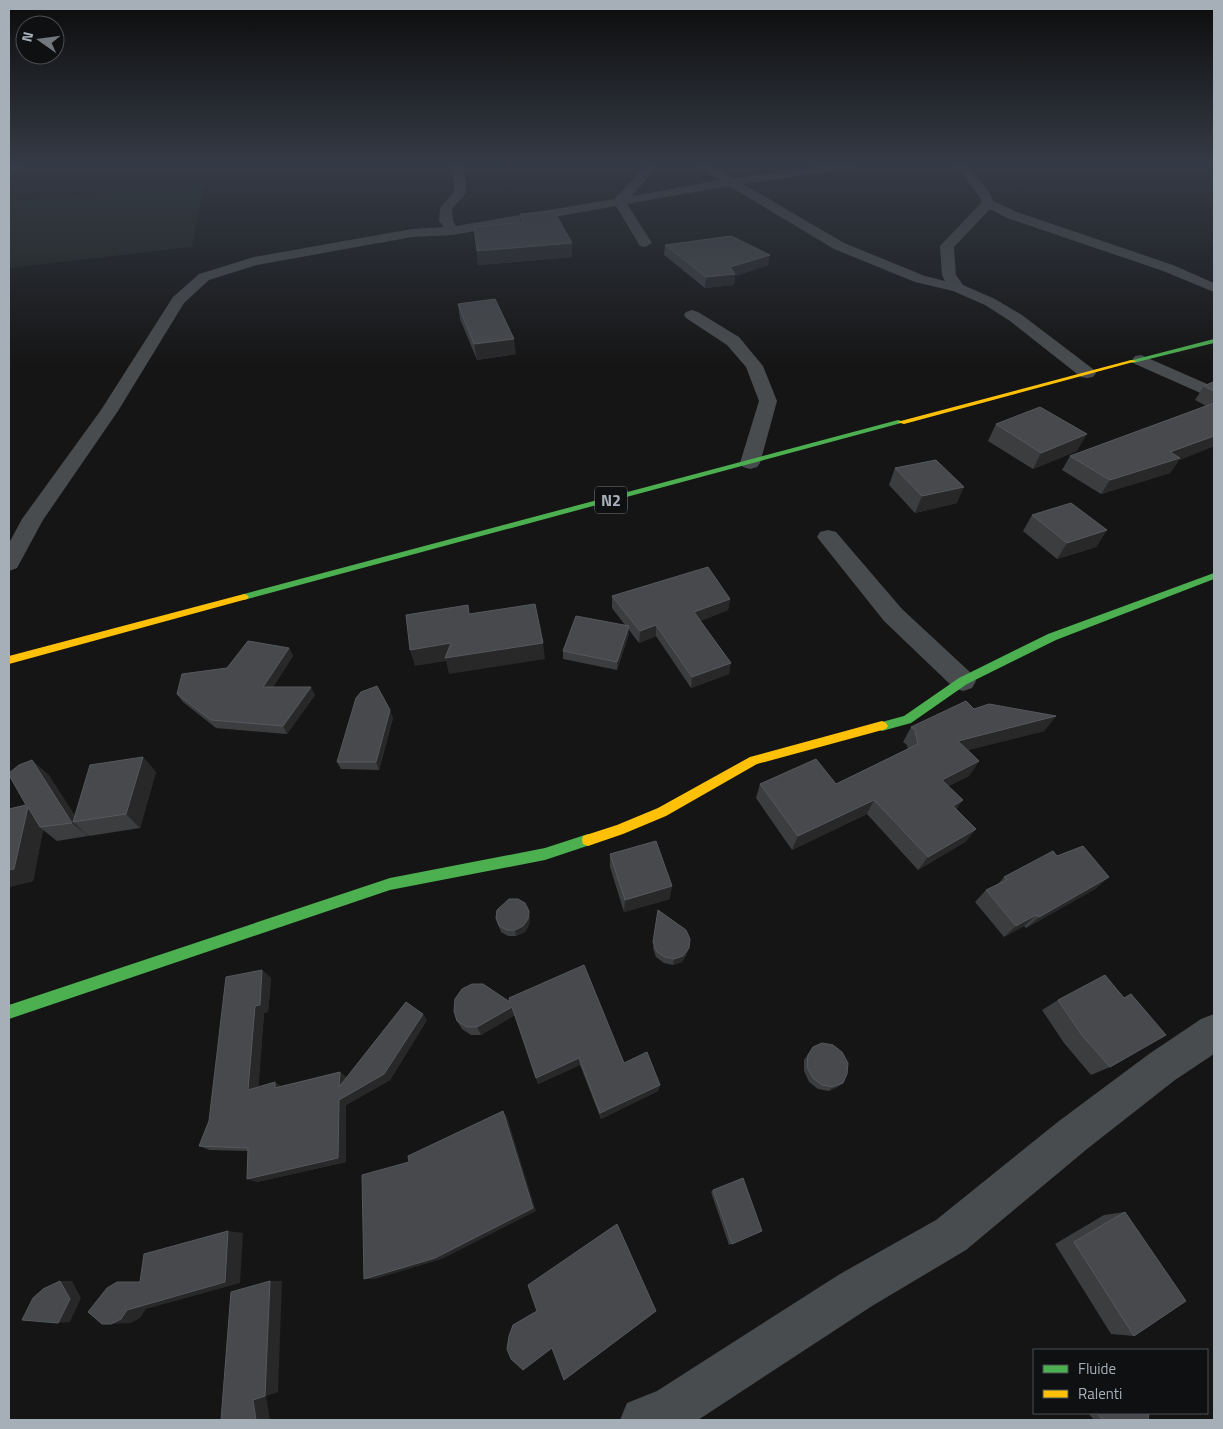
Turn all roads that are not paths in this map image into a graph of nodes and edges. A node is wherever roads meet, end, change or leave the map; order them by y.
1 (416, 233) edge
2 (639, 233) edge
3 (817, 233) edge
4 (960, 233) edge
5 (1064, 233) edge
6 (645, 243) dead end
7 (958, 288) junction
8 (1214, 288) edge
9 (692, 315) dead end
10 (1214, 341) edge
11 (1141, 360) junction
12 (1087, 373) junction
13 (1214, 394) edge
14 (750, 463) junction
15 (828, 537) dead end
16 (9, 563) edge
17 (1214, 576) edge
18 (9, 660) edge
19 (963, 681) junction
20 (9, 1012) edge
21 (1214, 1032) edge
22 (644, 1420) edge

1 - 16 street
2 - 6 street
3 - 7 street
4 - 7 street
5 - 8 street
7 - 12 street
9 - 14 street
10 - 11 main road, N2
11 - 12 main road, N2
11 - 13 street
12 - 14 main road, N2
14 - 18 main road, N2
15 - 19 street
17 - 19 main road
19 - 20 main road
21 - 22 street

